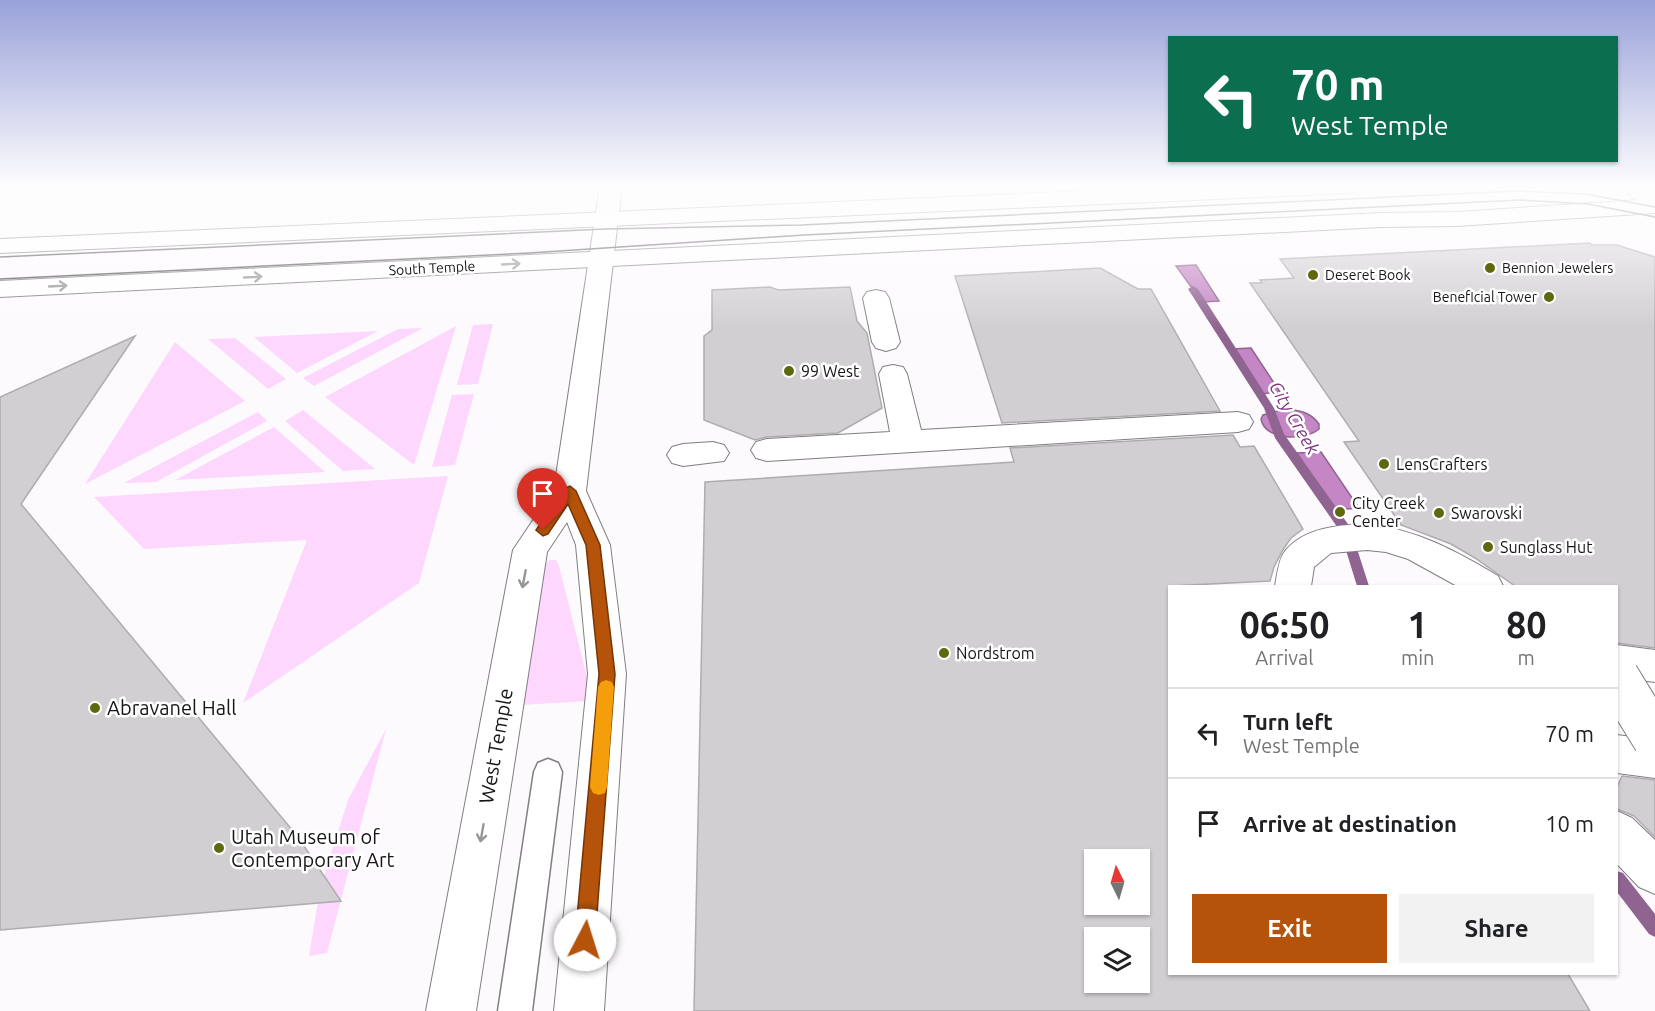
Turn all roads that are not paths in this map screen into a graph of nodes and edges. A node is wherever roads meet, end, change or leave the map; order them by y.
1 (288, 233) edge
2 (605, 233) edge
3 (1124, 233) edge
4 (0, 246) edge
5 (601, 260) junction
6 (874, 287) dead end
7 (0, 289) edge
8 (1238, 423) dead end
9 (908, 442) junction
10 (767, 450) dead end
11 (570, 491) junction
12 (1293, 585) edge
13 (1483, 585) edge
14 (1618, 661) edge
15 (1655, 666) edge
16 (1618, 677) edge
17 (1618, 680) edge
18 (1655, 681) edge
19 (1637, 743) edge
20 (1655, 759) edge
21 (548, 772) dead end
22 (1618, 834) edge
23 (1655, 872) edge
24 (451, 1011) edge
25 (515, 1011) edge
26 (579, 1011) edge

1 - 4 street
2 - 5 street, West Temple
3 - 5 street, South Temple
7 -> 5 street, South Temple
5 - 11 street, West Temple
6 - 9 street
8 - 9 street
9 - 10 street
11 -> 24 street, West Temple
11 - 26 street
12 - 13 street
14 - 15 street
16 - 18 street
17 - 19 street, bridge
19 - 20 street
21 - 25 lane
22 - 23 street

